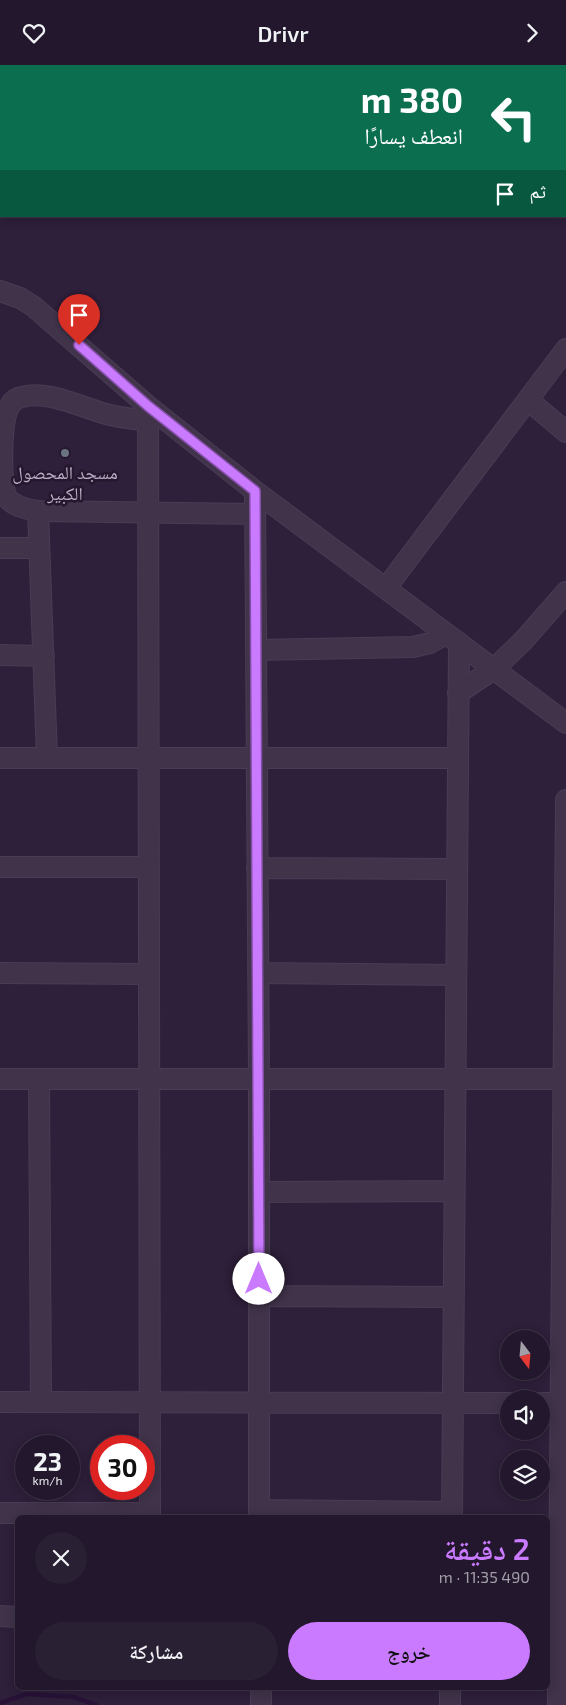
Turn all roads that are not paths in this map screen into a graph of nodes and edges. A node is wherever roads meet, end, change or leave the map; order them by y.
1 (0, 291) edge
2 (566, 349) edge
3 (528, 400) junction
4 (148, 413) junction
5 (566, 433) edge
6 (255, 491) junction
7 (38, 511) junction
8 (148, 514) junction
9 (255, 514) junction
10 (0, 548) edge
11 (39, 548) junction
12 (386, 588) junction
13 (566, 592) edge
14 (452, 639) junction
15 (256, 650) junction
16 (0, 655) edge
17 (44, 656) junction
18 (494, 669) junction
19 (458, 693) junction
20 (566, 723) edge
21 (0, 758) edge
22 (47, 758) junction
23 (458, 758) junction
24 (148, 759) junction
25 (256, 759) junction
26 (566, 799) edge
27 (0, 867) edge
28 (149, 867) junction
29 (258, 868) junction
30 (457, 869) junction
31 (565, 970) edge
32 (0, 973) edge
33 (258, 973) junction
34 (149, 974) junction
35 (456, 975) junction
36 (0, 1079) edge
37 (39, 1079) junction
38 (149, 1079) junction
39 (259, 1079) junction
40 (455, 1079) junction
41 (564, 1079) edge
42 (564, 1190) edge
43 (454, 1191) junction
44 (259, 1192) junction
45 (564, 1293) edge
46 (259, 1296) junction
47 (454, 1297) junction
48 (0, 1402) edge
49 (41, 1402) junction
50 (150, 1402) junction
51 (259, 1402) junction
52 (453, 1403) junction
53 (500, 1403) edge
54 (556, 1403) edge
55 (563, 1512) edge
56 (0, 1513) edge
57 (259, 1514) edge
58 (150, 1515) edge
59 (452, 1515) edge
60 (562, 1615) edge
61 (0, 1616) edge
62 (15, 1617) edge
63 (261, 1690) edge
64 (450, 1690) edge
65 (261, 1705) edge
66 (450, 1705) edge
67 (558, 1705) edge

1 - 4 street
2 - 3 street
3 - 5 street
3 - 12 street
4 - 6 street
4 - 7 street
4 - 8 street
6 - 9 street
6 - 12 street
7 - 8 street
7 - 11 street
8 - 9 street
8 - 24 street
9 - 15 street
10 - 11 street
11 - 17 street
12 - 14 street
13 - 18 street
14 - 15 street
14 - 18 street
14 - 19 street
15 - 25 street
16 - 17 street
17 - 22 street
18 - 19 street
18 - 20 street
19 - 23 street
21 - 22 street
22 - 24 street
23 - 25 street
23 - 30 street
24 - 25 street
24 - 28 street
25 - 29 street
26 - 31 street
27 - 28 street
28 - 34 street
29 - 30 street
29 - 33 street
30 - 35 street
31 - 41 street
32 - 34 street
33 - 35 street
33 - 39 street
34 - 38 street
35 - 40 street
36 - 37 street
37 - 38 street
37 - 49 street
38 - 39 street
38 - 50 street
39 - 40 street
39 - 44 street
40 - 41 street
40 - 43 street
41 - 42 street
42 - 45 street
43 - 44 street
43 - 47 street
44 - 46 street
45 - 54 street
46 - 47 street
46 - 51 street
47 - 52 street
48 - 49 street
49 - 50 street
50 - 51 street
50 - 58 street
51 - 52 street
51 - 57 street
52 - 53 street
52 - 59 street
54 - 55 street
55 - 60 street
56 - 58 street
57 - 59 street
60 - 67 street
61 - 62 street
63 - 65 street
64 - 66 street

